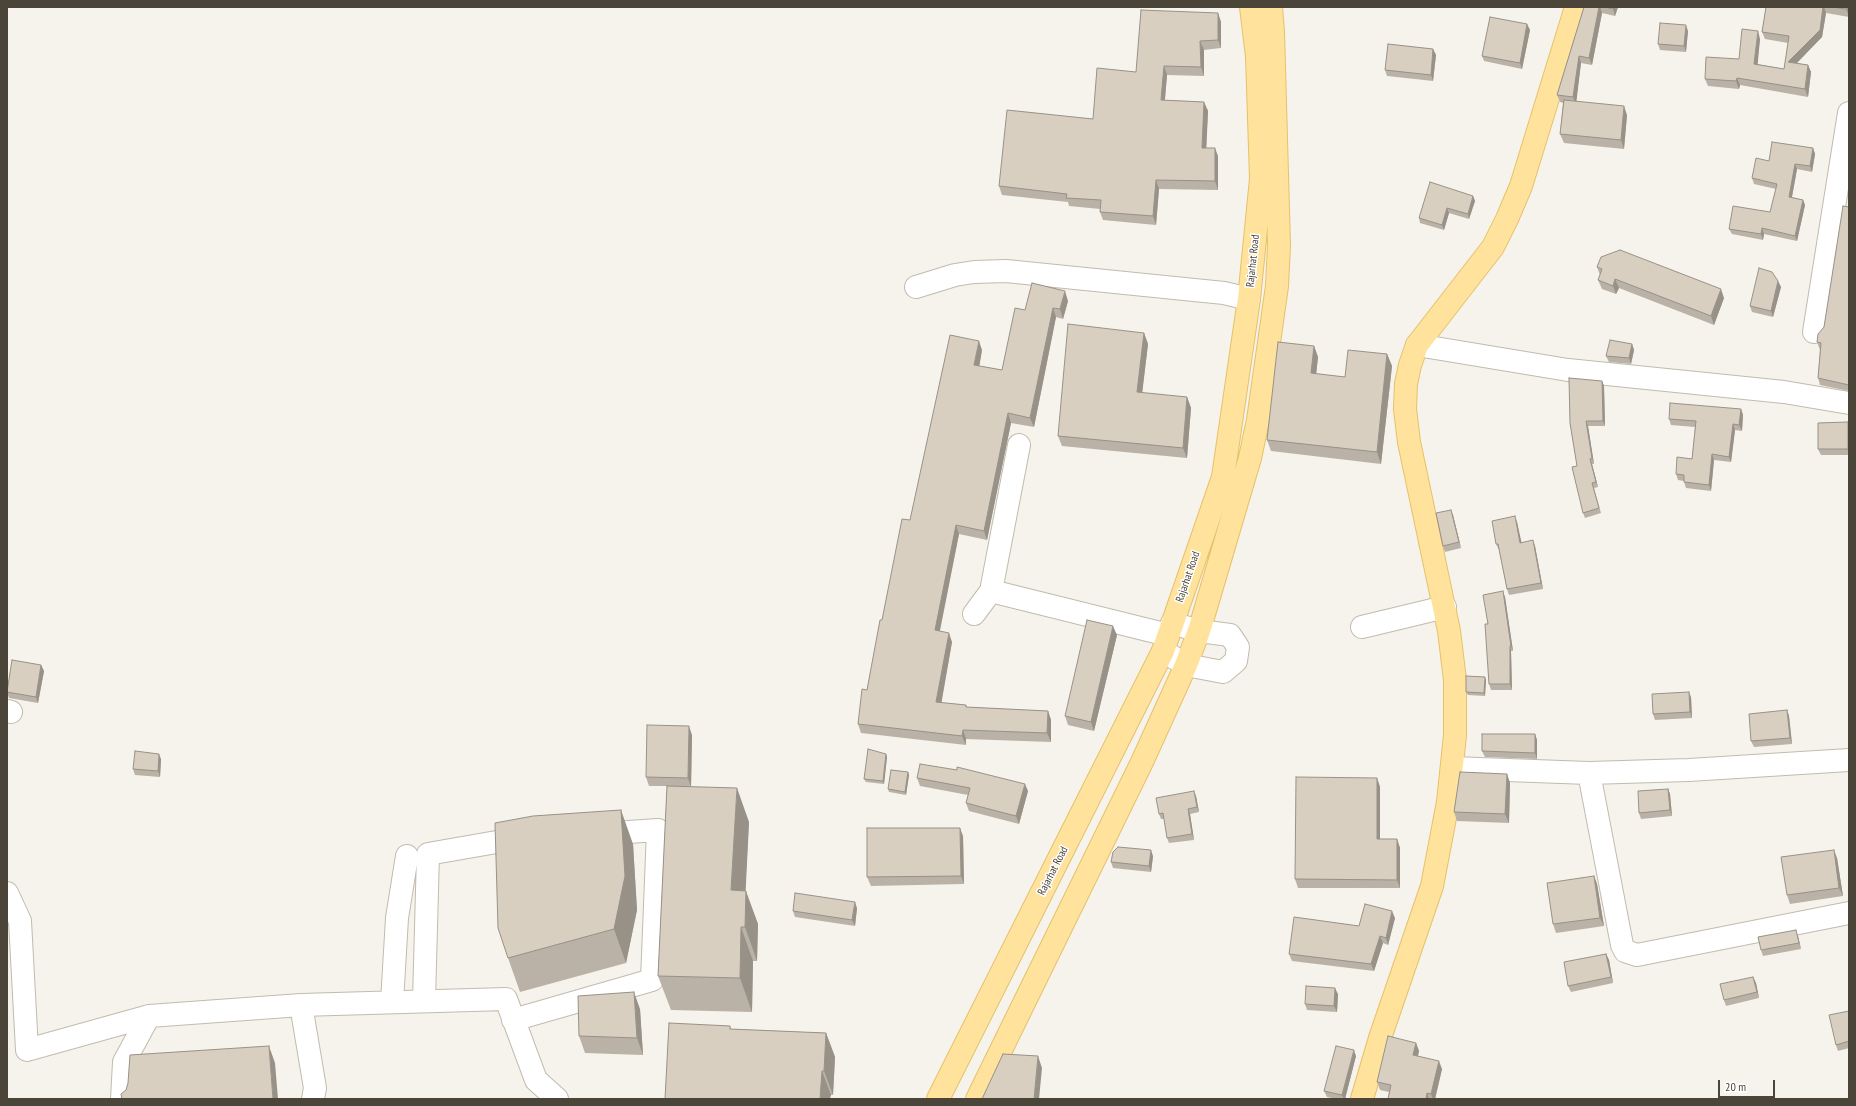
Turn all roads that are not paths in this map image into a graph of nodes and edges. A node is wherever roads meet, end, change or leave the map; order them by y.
1 (1251, 7) edge
2 (1271, 7) edge
3 (1576, 7) edge
4 (1849, 113) edge
5 (1842, 200) edge
6 (916, 288) dead end
7 (1249, 300) junction
8 (1814, 332) dead end
9 (1417, 345) junction
10 (1849, 403) edge
11 (1019, 445) dead end
12 (991, 591) junction
13 (1445, 607) junction
14 (974, 614) dead end
15 (1362, 627) dead end
16 (1198, 631) junction
17 (1168, 636) junction
18 (1186, 665) junction
19 (1849, 760) edge
20 (1452, 768) junction
21 (1589, 773) junction
22 (579, 836) edge
23 (547, 838) edge
24 (406, 856) dead end
25 (7, 893) edge
26 (1849, 913) edge
27 (424, 1001) junction
28 (392, 1002) junction
29 (301, 1005) junction
30 (149, 1016) junction
31 (513, 1020) junction
32 (122, 1099) edge
33 (314, 1099) edge
34 (557, 1099) edge
35 (938, 1099) edge
36 (977, 1099) edge
37 (1362, 1099) edge

1 - 7 main road, Rajarhat Road
2 - 16 main road
3 - 9 main road
4 - 5 street
5 - 8 street
6 - 7 street
7 - 17 main road, Rajarhat Road
9 - 10 street
9 - 13 main road
11 - 12 street
12 - 14 street
12 - 17 street
13 - 15 street
13 - 20 main road
16 - 17 street
16 - 18 main road
16 - 18 street
17 - 18 street
17 - 35 main road, Rajarhat Road
18 - 36 main road
19 - 21 street
20 - 21 street
20 - 37 main road
21 - 26 street
22 - 31 street
23 - 27 street
24 - 28 street
25 - 30 street
27 - 28 street
27 - 31 street
28 - 29 street
29 - 30 street
29 - 33 street
30 - 32 street
31 - 34 street

